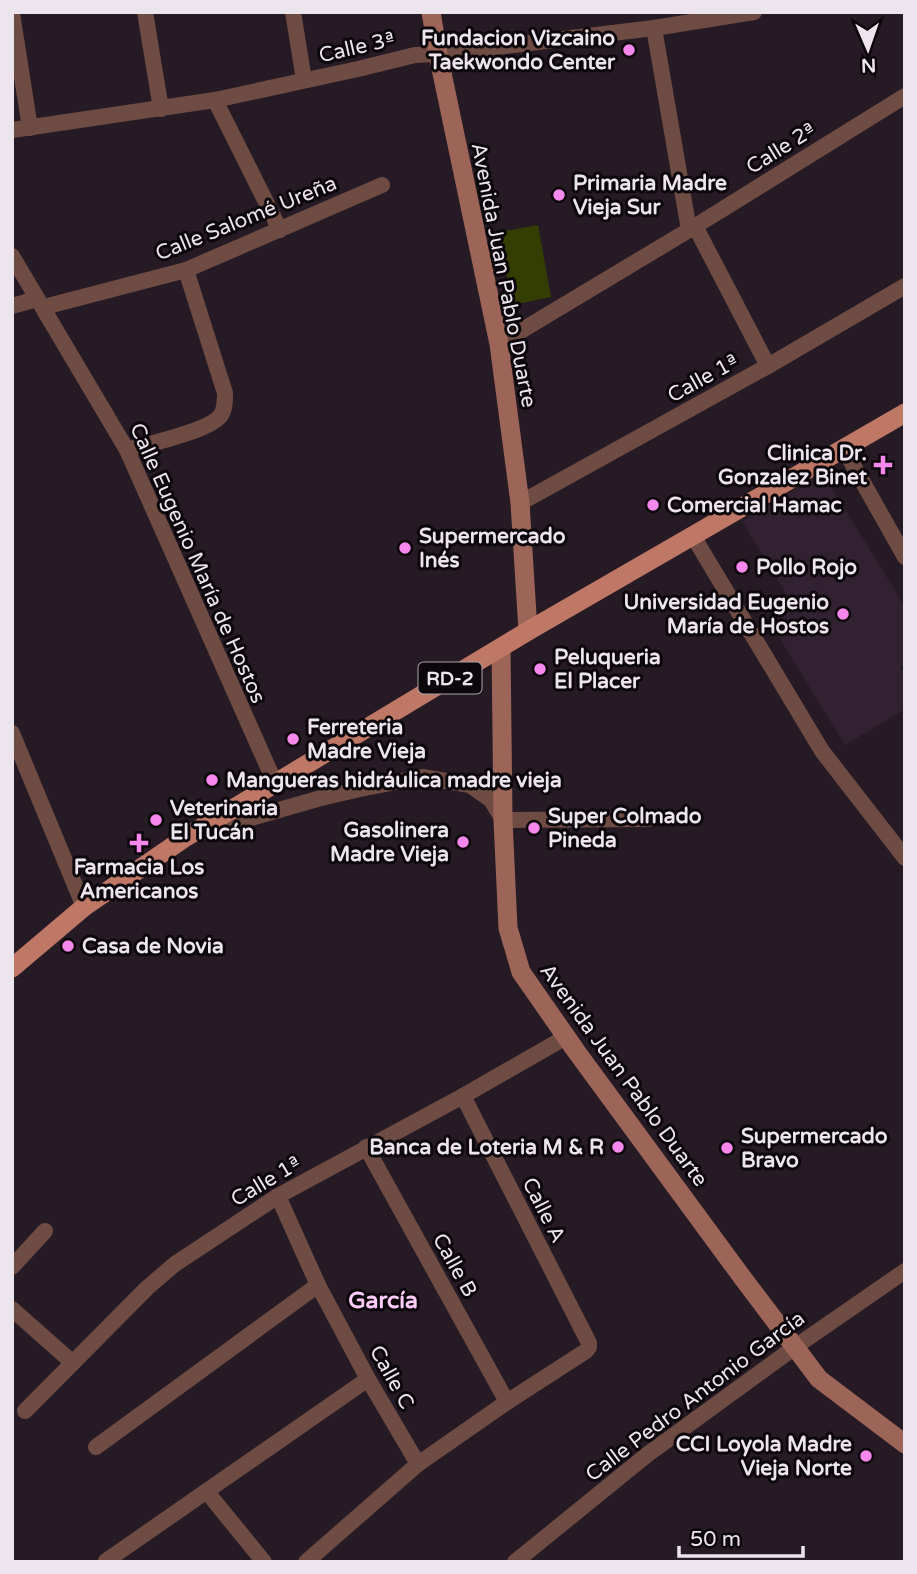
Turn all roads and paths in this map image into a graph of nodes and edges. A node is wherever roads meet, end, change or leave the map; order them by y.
1 (145, 12) edge
2 (293, 12) edge
3 (431, 12) edge
4 (754, 12) edge
5 (12, 13) edge
6 (654, 28) junction
7 (438, 54) junction
8 (304, 80) junction
9 (905, 96) edge
10 (215, 100) junction
11 (161, 109) junction
12 (30, 128) junction
13 (12, 130) edge
14 (382, 185) dead end
15 (692, 228) junction
16 (280, 230) junction
17 (12, 256) edge
18 (186, 270) junction
19 (905, 286) edge
20 (40, 303) junction
21 (12, 306) edge
22 (499, 344) junction
23 (768, 366) junction
24 (905, 413) edge
25 (844, 449) junction
26 (127, 450) junction
27 (520, 503) junction
28 (693, 536) junction
29 (905, 557) edge
30 (528, 631) junction
31 (501, 648) junction
32 (12, 733) edge
33 (17, 758) edge
34 (275, 783) junction
35 (648, 819) dead end
36 (503, 820) junction
37 (186, 837) junction
38 (905, 858) edge
39 (84, 907) junction
40 (12, 968) edge
41 (566, 1037) junction
42 (463, 1096) junction
43 (366, 1147) junction
44 (278, 1196) junction
45 (45, 1231) dead end
46 (12, 1267) edge
47 (905, 1271) edge
48 (318, 1285) junction
49 (12, 1309) edge
50 (795, 1347) junction
51 (73, 1363) junction
52 (368, 1379) junction
53 (507, 1402) junction
54 (25, 1411) dead end
55 (905, 1444) edge
56 (96, 1447) dead end
57 (418, 1464) junction
58 (206, 1492) junction
59 (535, 1555) edge
60 (106, 1561) edge
61 (264, 1562) edge
62 (306, 1562) edge
63 (515, 1562) edge

1 - 11 street
2 - 8 street
3 - 7 main road, Avenida Juan Pablo Duarte
4 - 6 street, Calle 3ª
5 - 12 street
6 - 7 street, Calle 3ª
6 - 15 street
7 - 8 street, Calle 3ª
7 - 22 main road, Avenida Juan Pablo Duarte
8 - 10 street, Calle 3ª
9 - 15 street, Calle 2ª
10 - 11 street, Calle 3ª
10 - 16 street
11 - 12 street, Calle 3ª
12 - 13 street, Calle 3ª
14 - 16 street, Calle Salomé Ureña
15 - 22 street, Calle 2ª
15 - 23 street
16 - 18 street, Calle Salomé Ureña
17 - 20 street, Calle Eugenio María de Hostos
18 - 20 street, Calle Salomé Ureña
18 - 26 street
19 - 23 street, Calle 1ª
20 - 21 street, Calle Salomé Ureña
20 - 26 street, Calle Eugenio María de Hostos
22 - 27 main road, Avenida Juan Pablo Duarte
23 - 27 street, Calle 1ª
24 - 25 main road, RD-2
25 - 28 main road, RD-2
25 - 29 street
26 - 34 street, Calle Eugenio María de Hostos
27 - 30 main road, Avenida Juan Pablo Duarte
28 - 30 main road, RD-2
28 - 38 street
30 - 31 main road, RD-2
31 - 34 main road, RD-2
31 - 36 main road, Avenida Juan Pablo Duarte
32 - 33 street
33 - 39 street
34 - 37 main road, RD-2
35 - 36 street
36 - 37 street
36 - 41 main road, Avenida Juan Pablo Duarte
37 - 39 main road, RD-2
39 - 40 main road, RD-2
41 - 42 street, Calle 1ª
41 - 50 main road, Avenida Juan Pablo Duarte
42 - 43 street, Calle 1ª
42 - 53 street, Calle A
43 - 44 street, Calle 1ª
43 - 53 street, Calle B
44 - 48 street, Calle C
44 - 51 street, Calle 1ª
45 - 46 street
47 - 50 street, Calle Pedro Antonio García
48 - 52 street, Calle C
48 - 56 street
49 - 51 street
50 - 55 main road, Avenida Juan Pablo Duarte
50 - 59 street, Calle Pedro Antonio García
51 - 54 street, Calle 1ª
52 - 57 street, Calle C
52 - 58 street
53 - 57 street
57 - 62 street
58 - 60 street
58 - 61 street
59 - 63 street, Calle Pedro Antonio García

